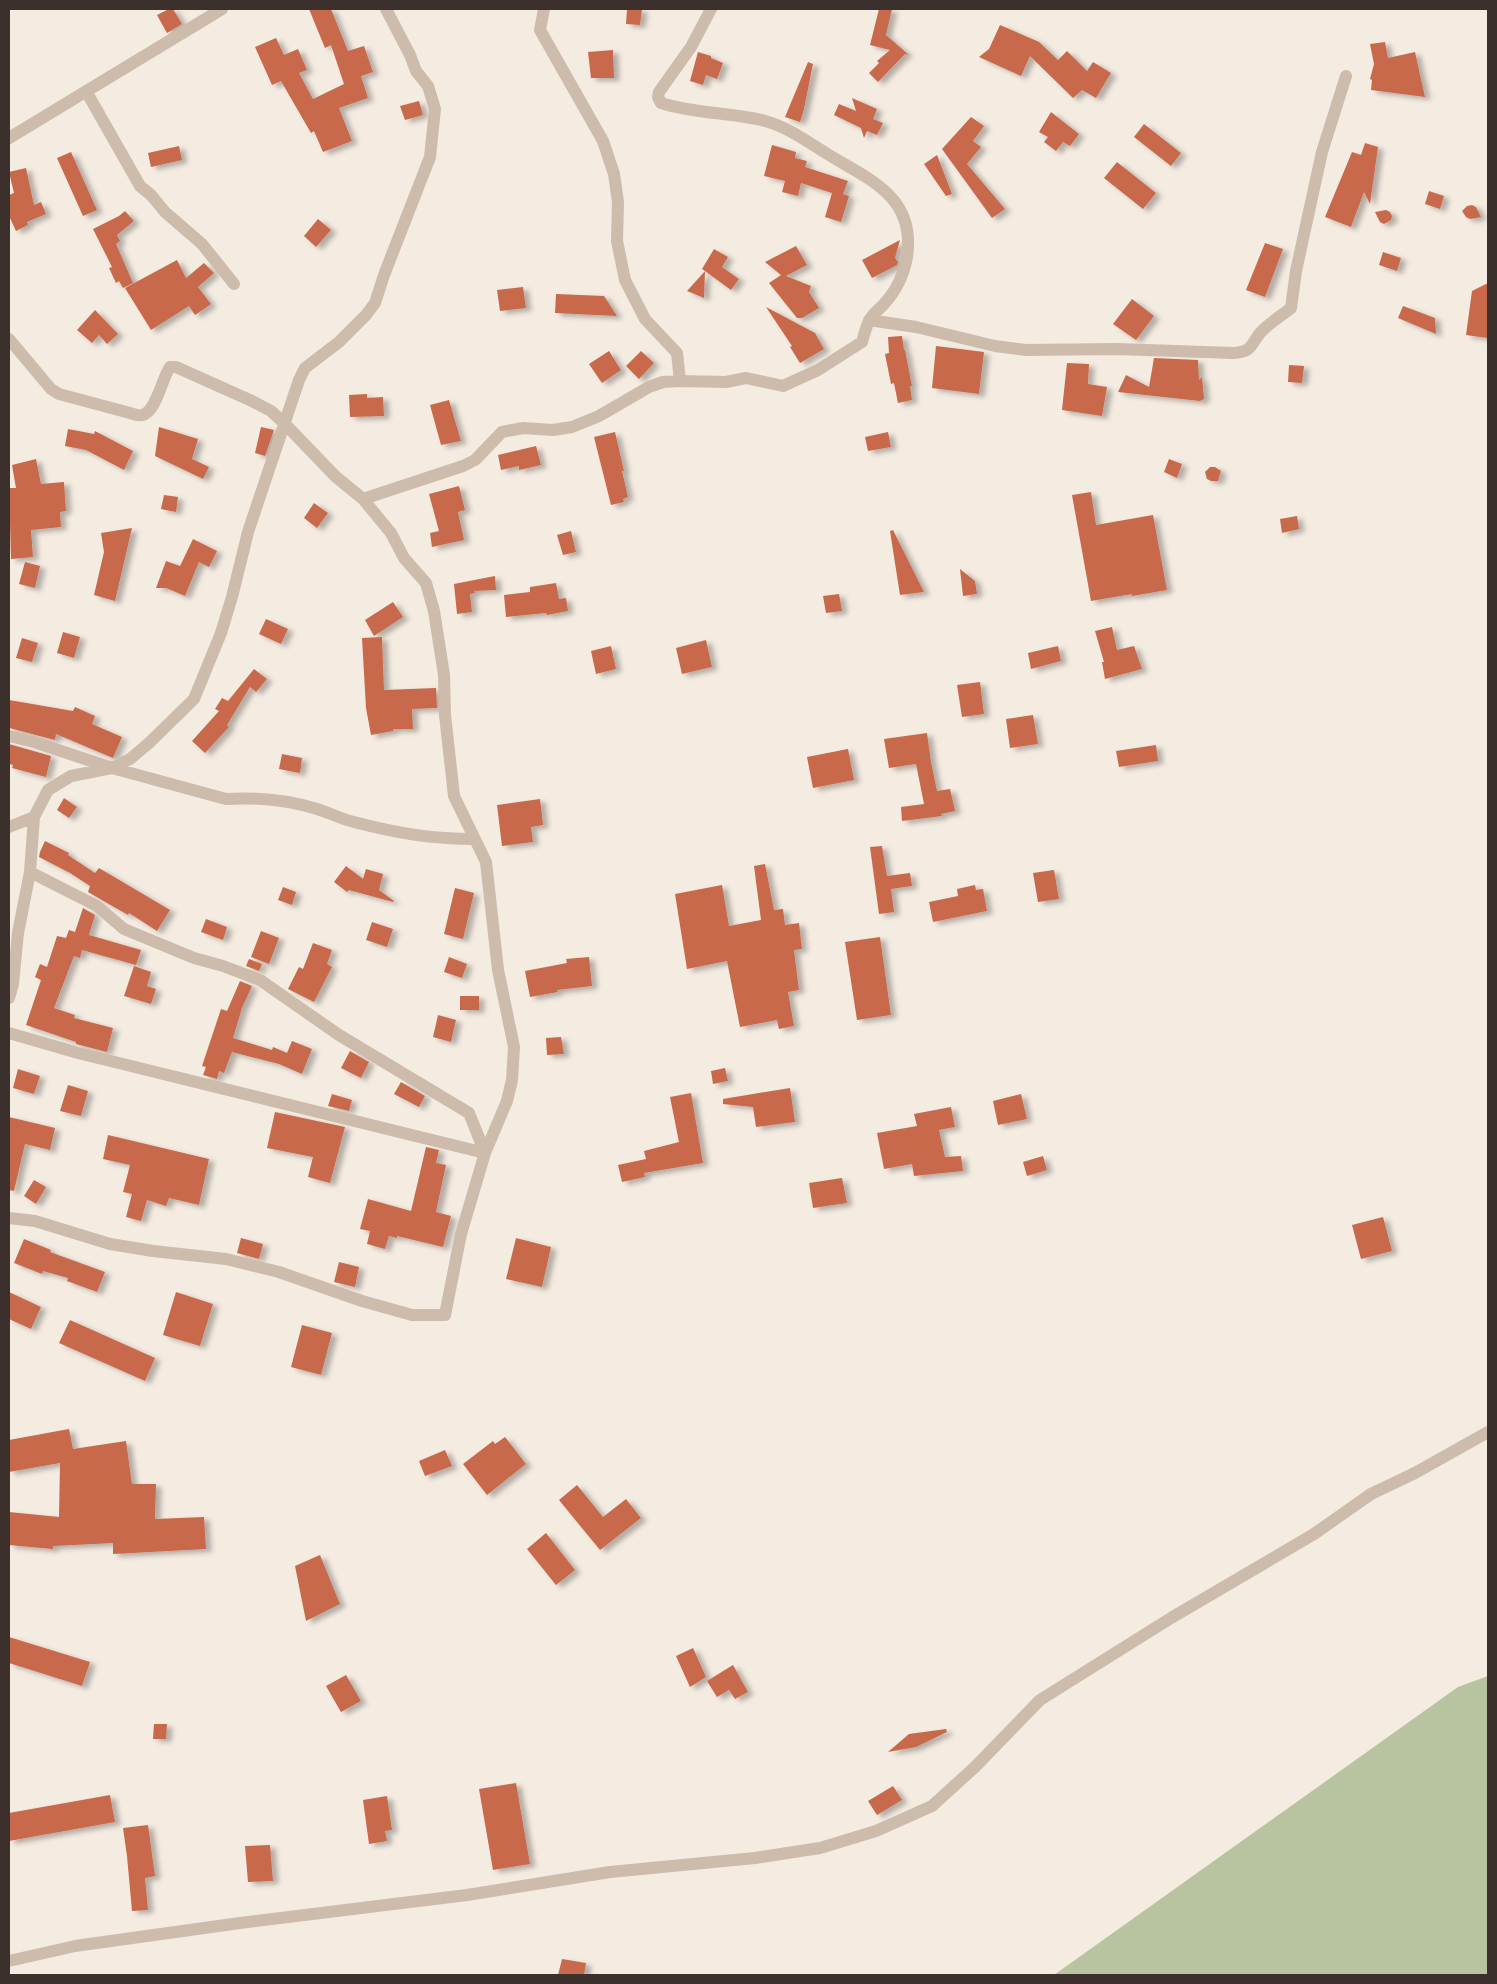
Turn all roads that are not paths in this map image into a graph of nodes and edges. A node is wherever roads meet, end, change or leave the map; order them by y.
1 (222, 9) edge
2 (386, 9) edge
3 (544, 9) edge
4 (711, 9) edge
5 (1346, 76) dead end
6 (86, 91) junction
7 (9, 138) edge
8 (234, 284) dead end
9 (870, 320) junction
10 (9, 339) edge
11 (680, 381) junction
12 (285, 424) junction
13 (363, 499) junction
14 (9, 736) edge
15 (112, 768) junction
16 (34, 817) junction
17 (9, 827) edge
18 (475, 839) junction
19 (30, 872) junction
20 (9, 998) edge
21 (9, 1033) edge
22 (485, 1153) junction
23 (9, 1218) edge
24 (1488, 1432) edge
25 (9, 1961) edge

1 - 6 street
2 - 12 street
3 - 11 street
4 - 9 street
5 - 9 street
6 - 7 street
6 - 8 street
9 - 11 street
10 - 12 street
11 - 13 street
12 - 13 street
12 - 15 street
13 - 18 street
14 - 15 street
15 - 16 street
15 - 18 street
16 - 17 street
16 - 19 street
18 - 22 street
19 - 20 street
19 - 22 street
21 - 22 street
22 - 23 street
24 - 25 street

